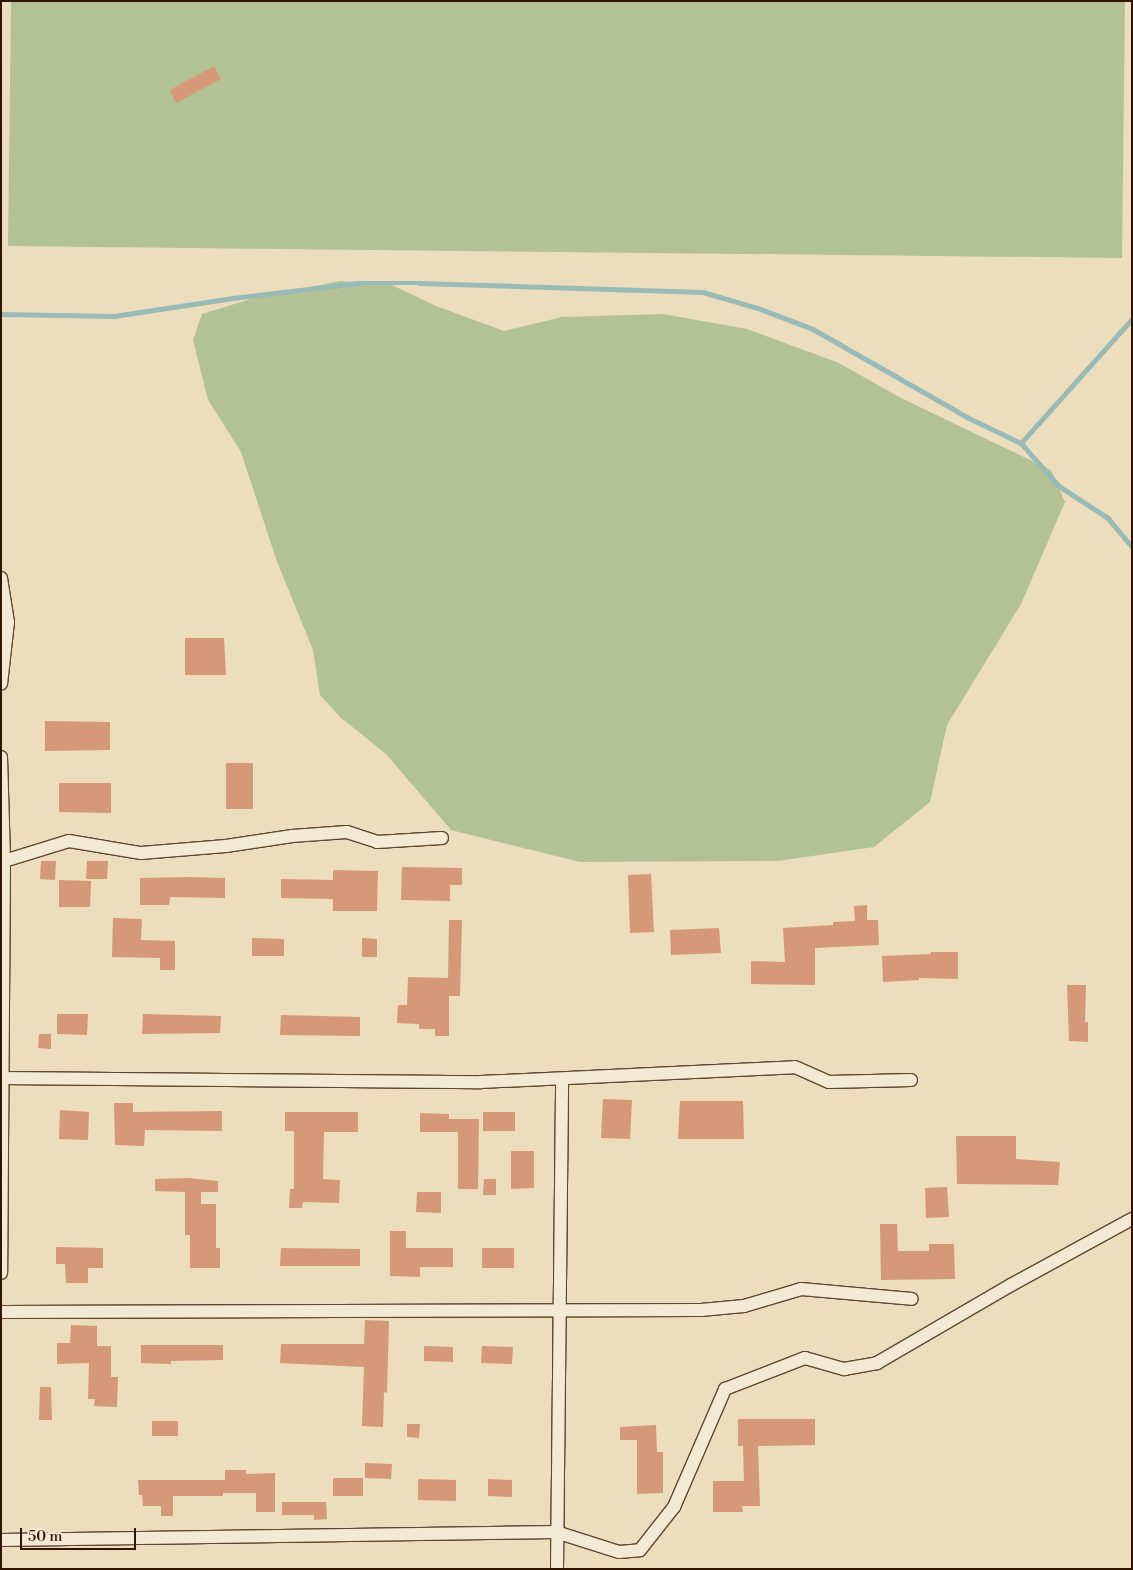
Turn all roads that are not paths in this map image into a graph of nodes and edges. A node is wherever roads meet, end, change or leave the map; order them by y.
1 (1, 578) edge
2 (1, 684) edge
3 (1, 757) edge
4 (3, 832) edge
5 (442, 838) dead end
6 (4, 861) junction
7 (2, 1078) edge
8 (562, 1079) junction
9 (911, 1080) dead end
10 (1132, 1219) edge
11 (1, 1273) edge
12 (912, 1299) dead end
13 (560, 1310) junction
14 (1, 1312) edge
15 (556, 1532) junction
16 (1, 1540) edge
17 (557, 1569) edge

1 - 2 street
3 - 4 street
4 - 6 street
5 - 6 street
6 - 7 street
7 - 8 street
7 - 11 street
8 - 9 street
8 - 13 street
10 - 15 street
12 - 13 street
13 - 14 street
13 - 15 street
15 - 16 street
15 - 17 street

